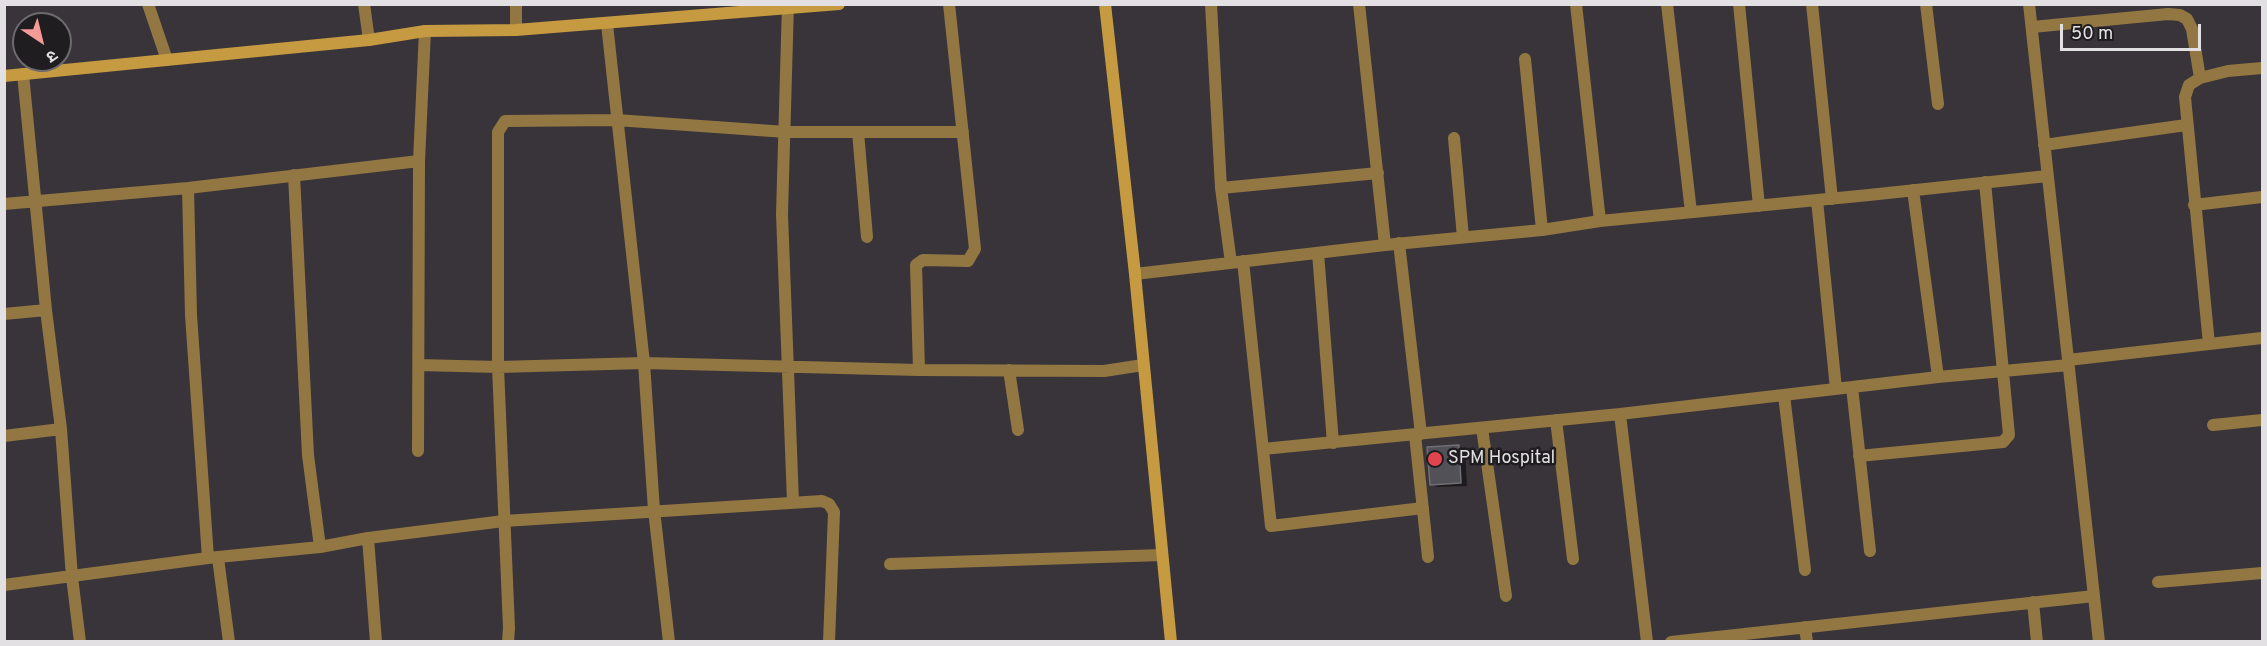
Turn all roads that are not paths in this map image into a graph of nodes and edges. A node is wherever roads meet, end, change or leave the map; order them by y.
1 (148, 4) edge
2 (364, 4) edge
3 (516, 4) edge
4 (839, 4) edge
5 (949, 4) edge
6 (1105, 4) edge
7 (1211, 4) edge
8 (1359, 4) edge
9 (1576, 4) edge
10 (1667, 4) edge
11 (1739, 4) edge
12 (1812, 4) edge
13 (1926, 4) edge
14 (2029, 4) edge
15 (788, 6) edge
16 (607, 24) junction
17 (2032, 27) junction
18 (516, 30) junction
19 (425, 31) junction
20 (369, 40) junction
21 (1525, 59) dead end
22 (166, 60) junction
23 (2262, 68) edge
24 (23, 74) junction
25 (4, 76) edge
26 (2200, 78) junction
27 (1938, 104) dead end
28 (616, 120) junction
29 (2186, 125) junction
30 (786, 132) junction
31 (858, 132) junction
32 (963, 132) junction
33 (1454, 138) dead end
34 (2044, 145) junction
35 (419, 161) junction
36 (1378, 173) junction
37 (294, 175) junction
38 (2048, 176) junction
39 (1985, 183) junction
40 (189, 188) junction
41 (1221, 188) junction
42 (1913, 190) junction
43 (2262, 197) edge
44 (1832, 199) junction
45 (1817, 200) junction
46 (35, 201) junction
47 (4, 204) edge
48 (2194, 205) junction
49 (1759, 206) junction
50 (1691, 212) junction
51 (1600, 221) junction
52 (1542, 230) junction
53 (867, 237) dead end
54 (1463, 237) junction
55 (1400, 243) junction
56 (1385, 245) junction
57 (1318, 253) junction
58 (1237, 262) junction
59 (1135, 274) junction
60 (46, 310) junction
61 (4, 314) edge
62 (2262, 338) edge
63 (2209, 344) junction
64 (2068, 362) junction
65 (644, 363) junction
66 (419, 365) junction
67 (1143, 365) junction
68 (789, 367) junction
69 (498, 368) junction
70 (919, 370) junction
71 (1009, 370) junction
72 (2002, 371) junction
73 (1938, 377) junction
74 (1852, 387) junction
75 (1836, 389) junction
76 (1784, 395) junction
77 (1620, 414) junction
78 (1556, 420) junction
79 (2262, 420) edge
80 (2213, 425) dead end
81 (1482, 428) junction
82 (61, 429) junction
83 (1018, 430) dead end
84 (1418, 434) junction
85 (4, 436) edge
86 (1333, 443) junction
87 (1263, 449) junction
88 (418, 451) dead end
89 (1859, 456) junction
90 (793, 502) junction
91 (1423, 508) junction
92 (654, 510) junction
93 (504, 521) junction
94 (368, 538) junction
95 (321, 547) junction
96 (1870, 551) dead end
97 (1162, 555) junction
98 (1428, 557) dead end
99 (213, 558) junction
100 (1573, 559) dead end
101 (890, 564) dead end
102 (1805, 570) dead end
103 (2262, 573) edge
104 (72, 577) junction
105 (2158, 582) dead end
106 (4, 585) edge
107 (1506, 596) dead end
108 (2094, 596) junction
109 (2033, 602) junction
110 (1805, 627) junction
111 (1728, 638) edge
112 (80, 642) edge
113 (229, 642) edge
114 (376, 642) edge
115 (508, 642) edge
116 (669, 642) edge
117 (829, 642) edge
118 (1171, 642) edge
119 (1647, 642) edge
120 (1671, 642) edge
121 (1807, 642) edge
122 (2037, 642) edge
123 (2099, 642) edge

1 - 22 street
2 - 20 street
3 - 18 street
4 - 15 street
5 - 32 street
6 - 59 street
7 - 41 street
8 - 36 street
9 - 51 street
10 - 50 street
11 - 49 street
12 - 44 street
13 - 27 street
14 - 17 street
15 - 16 street
15 - 30 street
16 - 18 street
16 - 28 street
17 - 26 street
17 - 34 street
18 - 19 street
19 - 20 street
19 - 35 street
20 - 22 street
21 - 52 street
22 - 24 street
23 - 26 street
24 - 25 street
24 - 46 street
26 - 29 street
28 - 30 street
28 - 65 street
28 - 69 street
29 - 34 street
29 - 48 street
30 - 31 street
30 - 68 street
31 - 32 street
31 - 53 street
32 - 70 street
33 - 54 street
34 - 38 street
35 - 37 street
35 - 66 street
36 - 41 street
36 - 56 street
37 - 40 street
37 - 95 street
38 - 39 street
38 - 64 street
39 - 42 street
39 - 72 street
40 - 46 street
40 - 99 street
41 - 58 street
42 - 44 street
42 - 73 street
43 - 48 street
44 - 45 street
45 - 49 street
45 - 75 street
46 - 47 street
46 - 60 street
48 - 63 street
49 - 50 street
50 - 51 street
51 - 52 street
52 - 54 street
54 - 55 street
55 - 56 street
55 - 84 street
56 - 57 street
57 - 58 street
57 - 86 street
58 - 59 street
58 - 87 street
59 - 67 street
60 - 61 street
60 - 82 street
62 - 63 street
63 - 64 street
64 - 72 street
64 - 108 street
65 - 68 street
65 - 69 street
65 - 92 street
66 - 69 street
66 - 88 street
67 - 71 street
67 - 97 street
68 - 70 street
68 - 90 street
69 - 93 street
70 - 71 street
71 - 83 street
72 - 73 street
72 - 89 street
73 - 74 street
74 - 75 street
74 - 89 street
75 - 76 street
76 - 77 street
76 - 102 street
77 - 78 street
77 - 119 street
78 - 81 street
78 - 100 street
79 - 80 street
81 - 84 street
81 - 107 street
82 - 85 street
82 - 104 street
84 - 86 street
84 - 91 street
86 - 87 street
87 - 91 street
89 - 96 street
90 - 92 street
90 - 117 street
91 - 98 street
92 - 93 street
92 - 116 street
93 - 94 street
93 - 115 street
94 - 95 street
94 - 114 street
95 - 99 street
97 - 101 street
97 - 118 street
99 - 104 street
99 - 113 street
103 - 105 street
104 - 106 street
104 - 112 street
108 - 109 street
108 - 123 street
109 - 110 street
109 - 122 street
110 - 111 street
110 - 121 street
111 - 120 street

